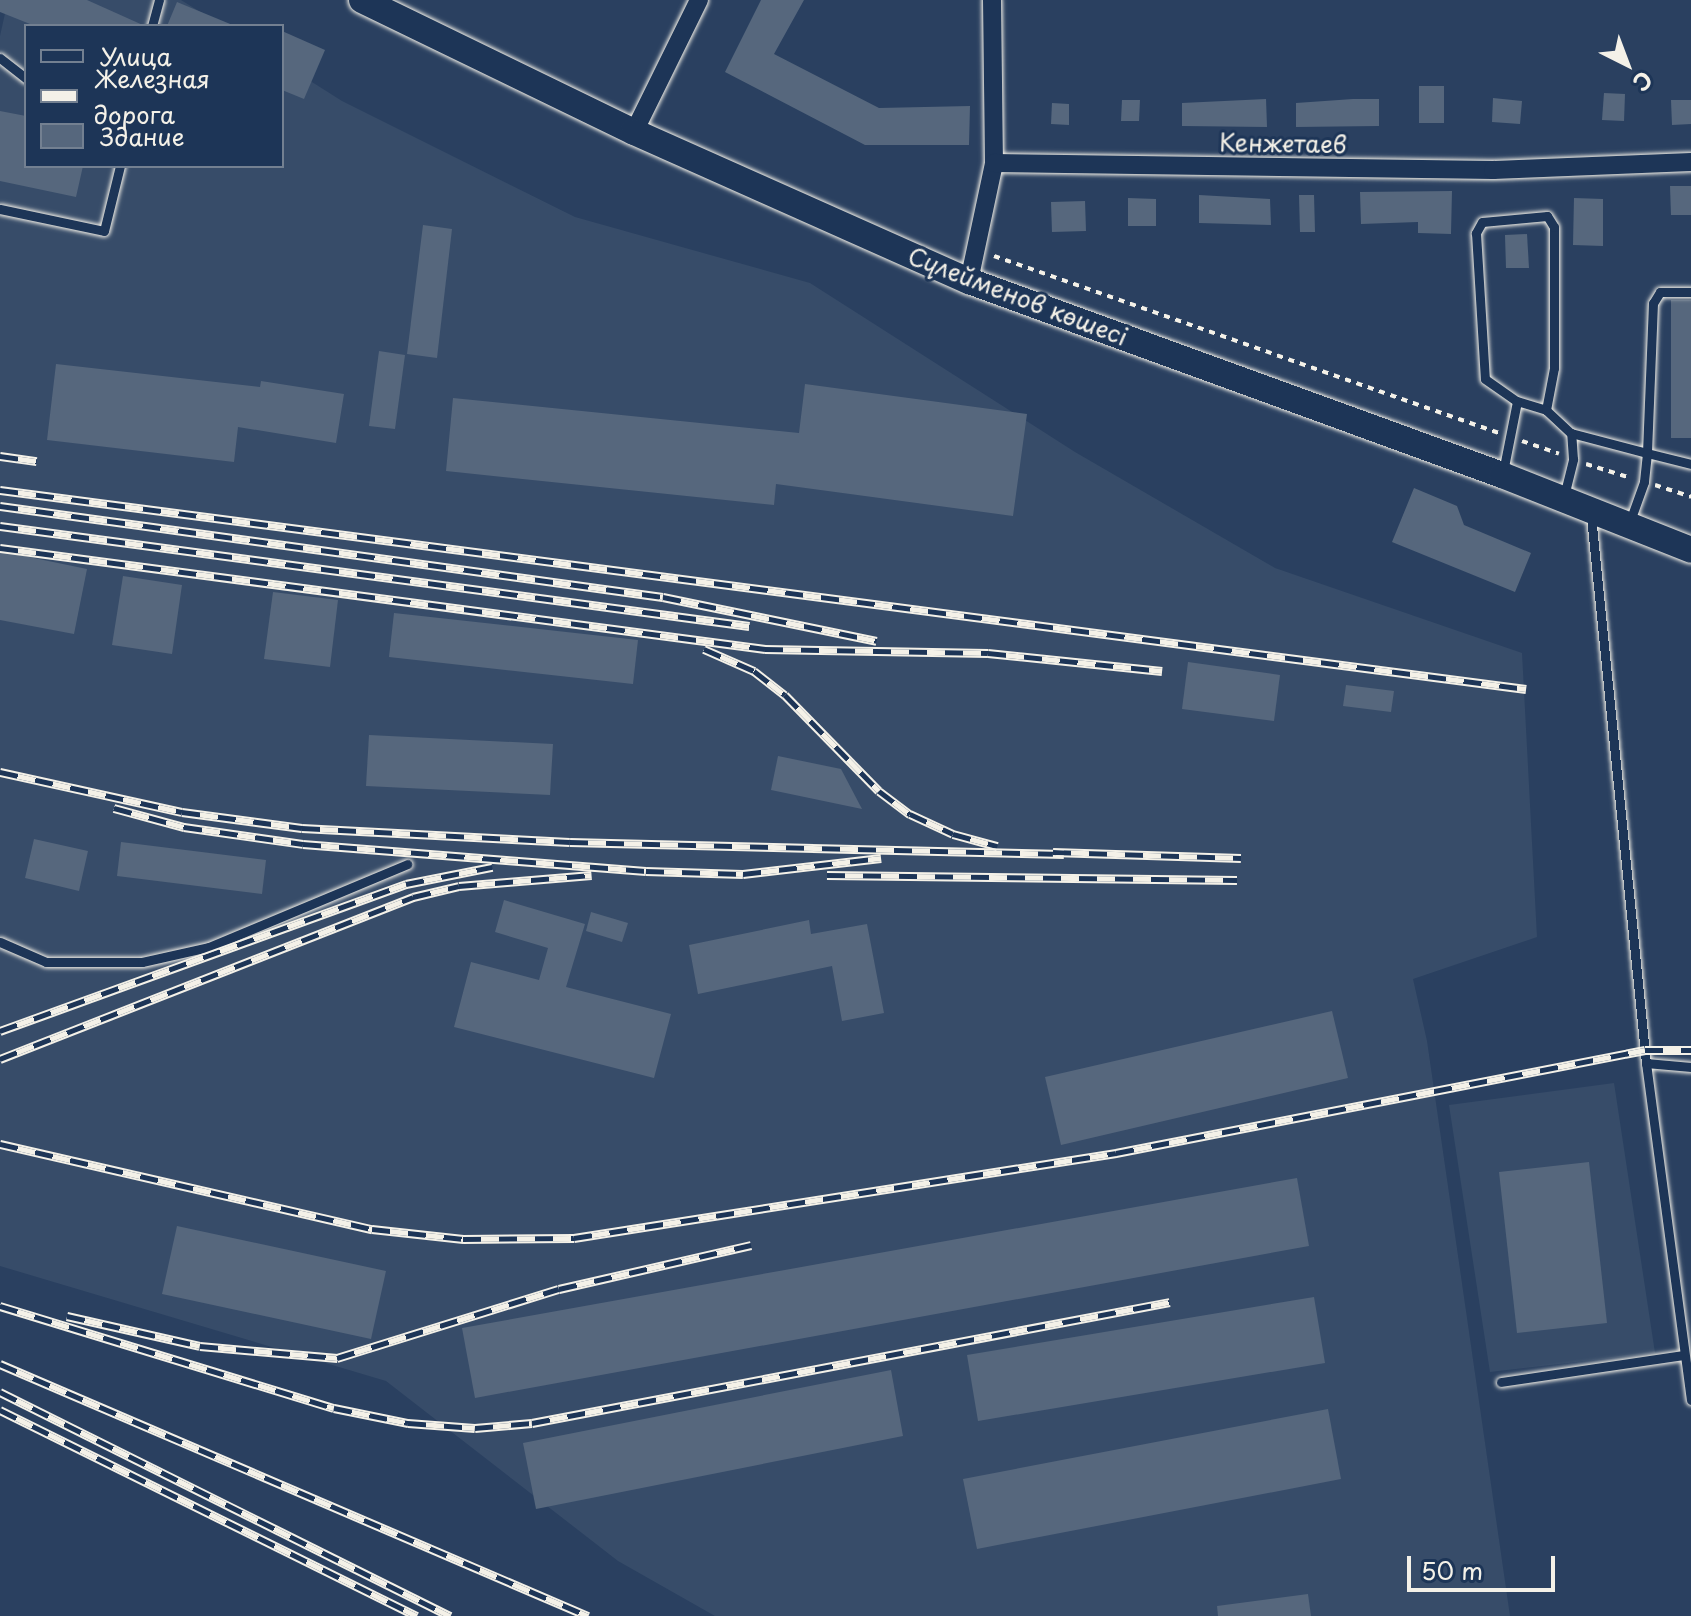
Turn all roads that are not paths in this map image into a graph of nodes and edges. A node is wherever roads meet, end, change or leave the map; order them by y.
1 (159, 0) edge
2 (699, 0) edge
3 (992, 0) edge
4 (371, 2) edge
5 (153, 24) edge
6 (0, 58) edge
7 (24, 76) edge
8 (634, 132) junction
9 (1691, 162) edge
10 (994, 163) junction
11 (120, 168) edge
12 (0, 209) edge
13 (969, 281) junction
14 (1691, 292) edge
15 (1517, 401) junction
16 (1546, 410) junction
17 (1571, 433) junction
18 (1647, 453) junction
19 (1691, 464) edge
20 (1502, 475) junction
21 (1563, 499) junction
22 (1589, 509) junction
23 (1629, 525) junction
24 (1691, 550) edge
25 (407, 864) dead end
26 (0, 942) edge
27 (1646, 1063) junction
28 (1691, 1067) edge
29 (1684, 1355) junction
30 (1501, 1382) dead end
31 (1691, 1400) edge

1 - 5 lane
2 - 8 street
3 - 10 street
4 - 8 street, Сүлейменов көшесі
6 - 7 lane
8 - 13 street, Сүлейменов көшесі
9 - 10 street, Кенжетаев
10 - 13 street
11 - 12 lane
13 - 20 street, Сүлейменов көшесі
14 - 18 lane
15 - 16 lane
15 - 16 lane
15 - 20 lane
16 - 17 lane
17 - 18 lane
17 - 21 lane
18 - 19 lane
18 - 23 lane
20 - 21 street, Сүлейменов көшесі
21 - 22 street, Сүлейменов көшесі
22 - 23 street, Сүлейменов көшесі
22 - 27 lane
23 - 24 street, Сүлейменов көшесі
25 - 26 lane
27 - 28 lane
27 - 29 lane
29 - 30 lane
29 - 31 lane

